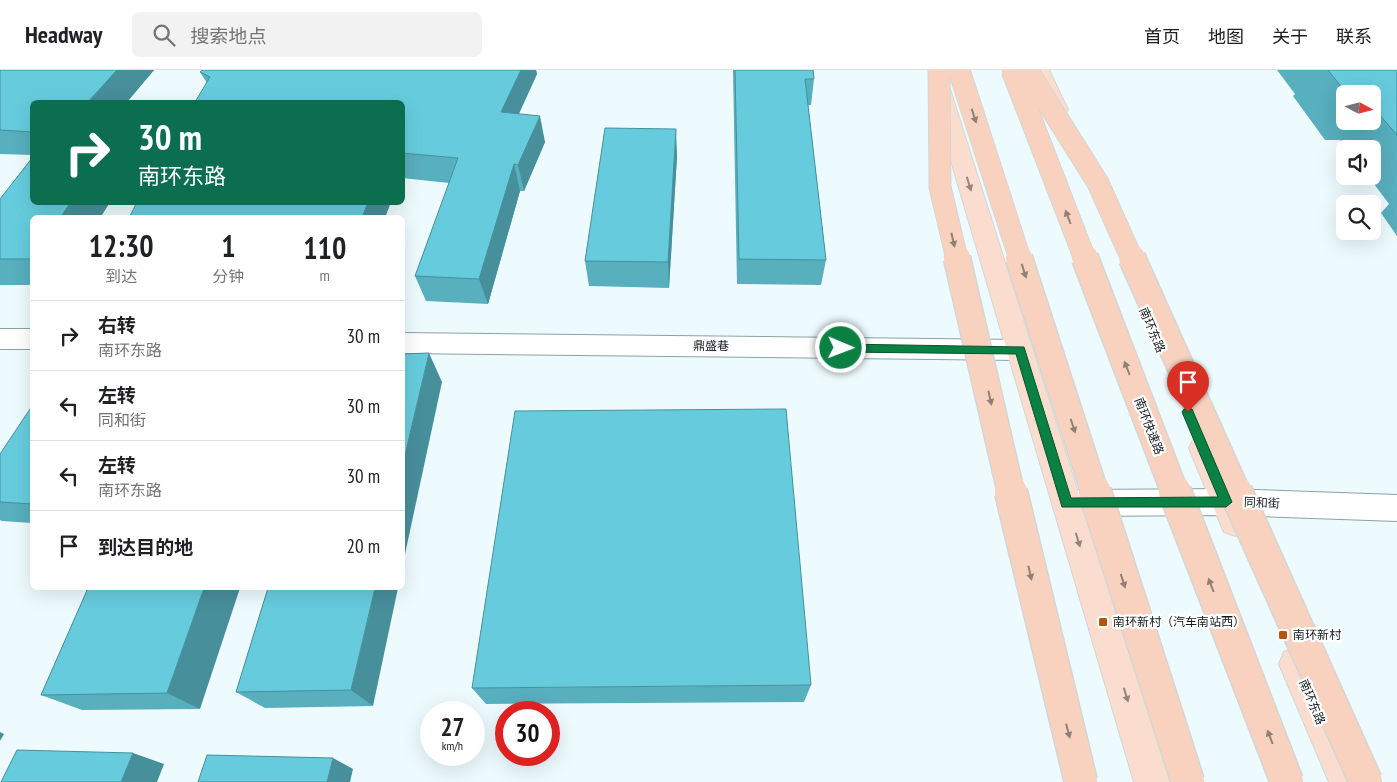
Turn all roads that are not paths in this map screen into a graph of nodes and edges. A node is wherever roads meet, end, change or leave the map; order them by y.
1 (935, 70) edge
2 (939, 70) edge
3 (959, 70) edge
4 (1012, 70) edge
5 (1027, 70) edge
6 (1040, 70) edge
7 (0, 339) edge
8 (30, 339) edge
9 (405, 343) edge
10 (1020, 350) junction
11 (1226, 502) junction
12 (1067, 504) junction
13 (1397, 508) edge
14 (1081, 782) edge
15 (1152, 782) edge
16 (1188, 782) edge
17 (1287, 782) edge
18 (1347, 782) edge
19 (1366, 782) edge

1 -> 10 main road
2 -> 14 highway, bridge
3 -> 16 highway, bridge
17 -> 4 highway, 南环快速路, bridge
5 - 19 highway, bridge
6 - 11 main road, 南环东路
7 - 8 street
9 - 10 street, 鼎盛巷
10 - 12 main road
11 - 12 street, 同和街
11 - 13 street, 同和街
11 - 18 main road, 南环东路
12 -> 15 main road

